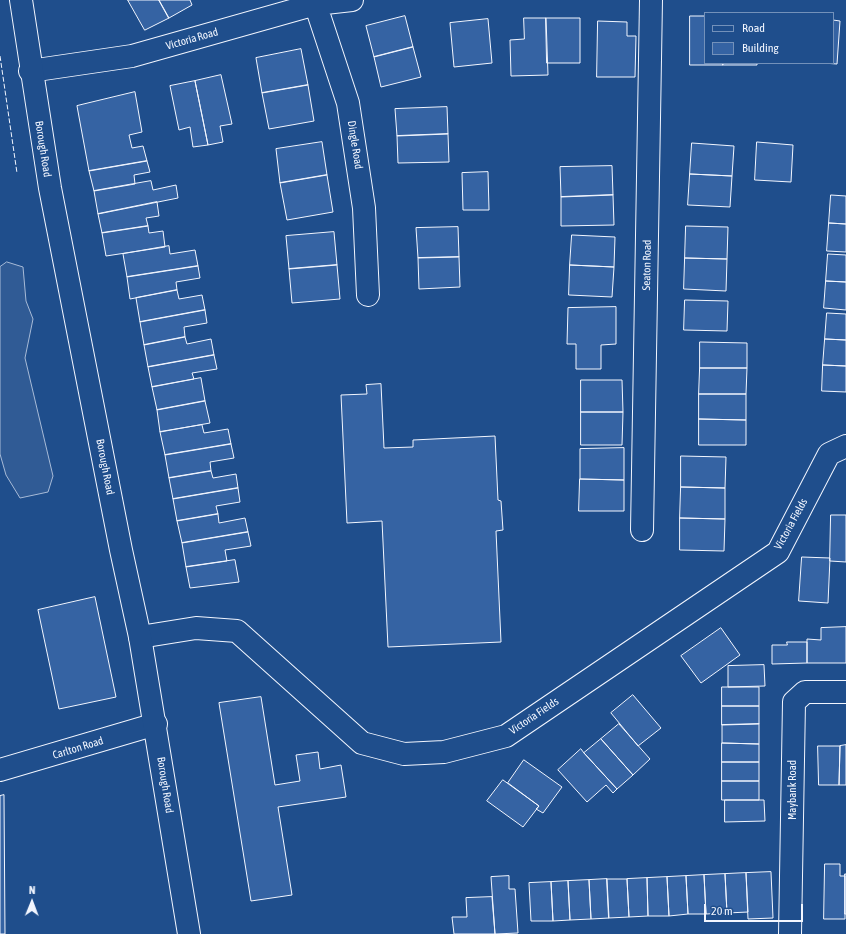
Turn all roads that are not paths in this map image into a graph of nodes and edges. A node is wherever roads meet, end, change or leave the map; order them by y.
1 (21, 0) edge
2 (352, 0) edge
3 (651, 0) edge
4 (315, 2) edge
5 (30, 71) junction
6 (368, 295) dead end
7 (846, 446) edge
8 (642, 530) dead end
9 (140, 637) junction
10 (846, 692) edge
11 (156, 724) junction
12 (0, 770) edge
13 (189, 934) edge
14 (790, 934) edge

1 - 5 main road, Borough Road
2 - 4 main road, Victoria Road
3 - 8 main road, Seaton Road
4 - 5 main road, Victoria Road
4 - 6 main road, Dingle Road
5 - 9 main road, Borough Road
7 - 9 main road, Victoria Fields
9 - 11 main road, Borough Road
10 - 14 main road, Maybank Road
11 - 12 main road, Carlton Road
11 - 13 main road, Borough Road

